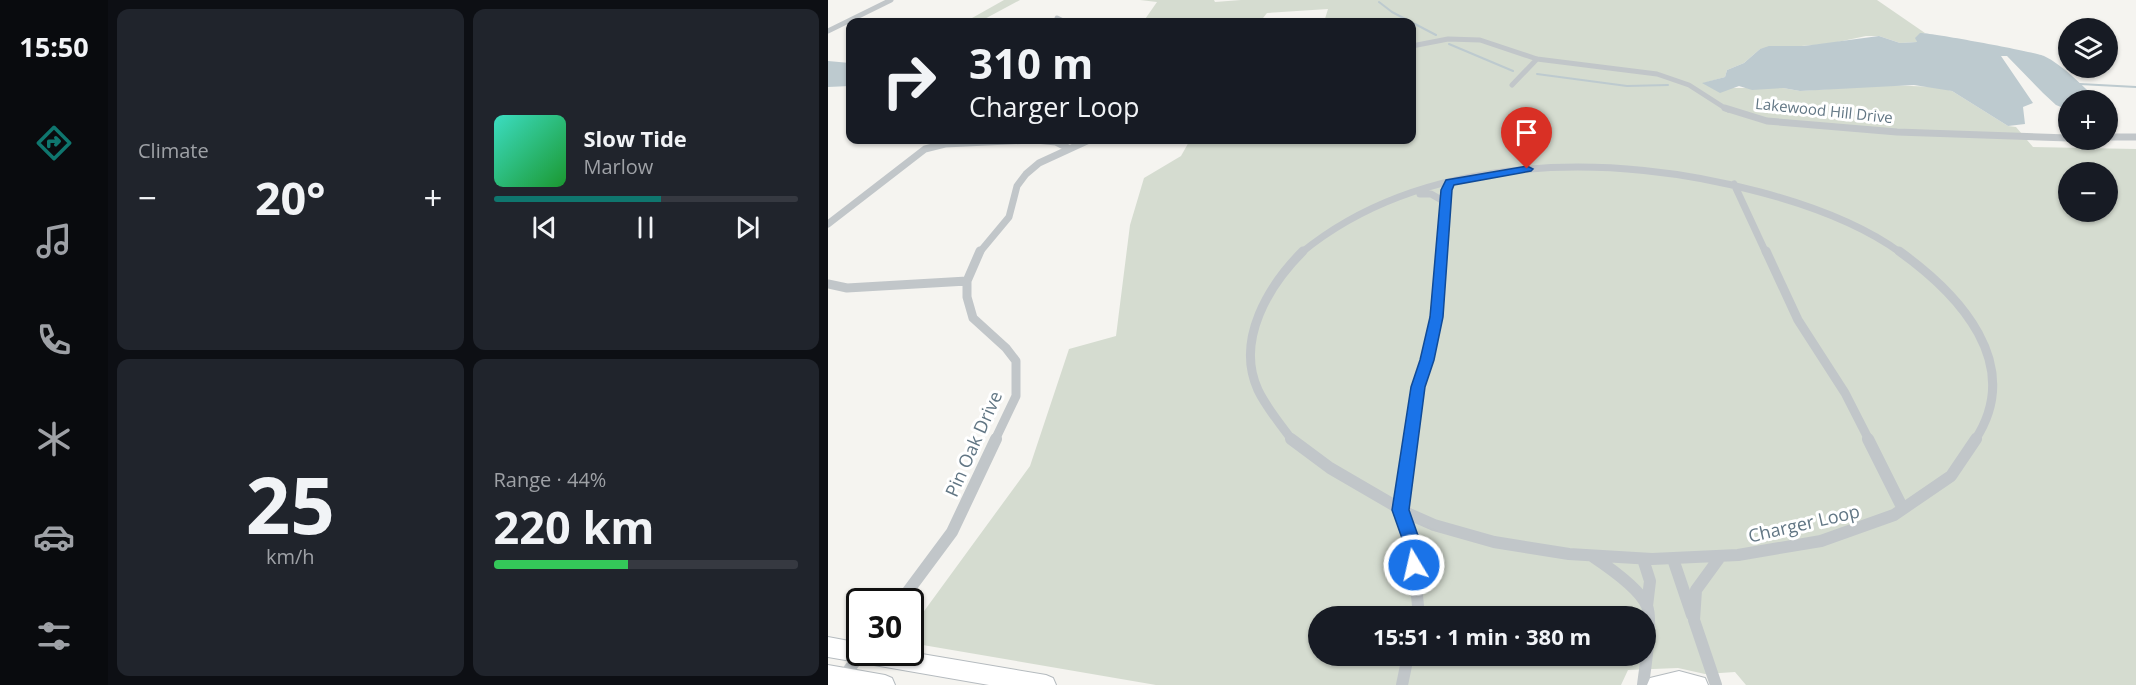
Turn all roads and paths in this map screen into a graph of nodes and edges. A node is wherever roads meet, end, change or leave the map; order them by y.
1 (891, 0) edge
2 (854, 18) edge
3 (846, 22) edge
4 (828, 23) edge
5 (842, 24) junction
6 (828, 31) edge
7 (1416, 45) edge
8 (1537, 59) junction
9 (1512, 85) dead end
10 (2136, 136) edge
11 (2118, 137) edge
12 (2058, 138) edge
13 (947, 144) edge
14 (1060, 144) edge
15 (1078, 144) edge
16 (1068, 148) junction
17 (1450, 183) junction
18 (1734, 184) junction
19 (1768, 194) junction
20 (1410, 195) junction
21 (1445, 202) junction
22 (1743, 206) junction
23 (828, 224) edge
24 (967, 281) junction
25 (828, 284) edge
26 (1903, 509) junction
27 (1401, 510) junction
28 (1590, 555) junction
29 (1720, 556) junction
30 (1643, 559) junction
31 (1673, 559) junction
32 (910, 588) edge
33 (1418, 606) edge
34 (1647, 606) joint
35 (1694, 620) junction
36 (828, 647) edge
37 (846, 650) edge
38 (924, 664) edge
39 (1406, 666) edge
40 (1645, 666) edge
41 (836, 676) edge
42 (885, 685) edge
43 (1046, 685) edge
44 (1402, 685) edge
45 (1643, 685) edge
46 (1657, 685) edge
47 (1698, 685) edge
48 (1716, 685) edge

1 - 2 street
3 - 5 street
4 - 5 street
5 - 6 street
7 - 8 street, Lakewood Hill Drive
8 - 9 street
8 - 12 street, Lakewood Hill Drive
10 - 11 street
13 - 23 street
14 - 16 street
15 - 16 street
16 - 24 street
17 - 18 street, Charger Loop
17 - 20 street, Charger Loop
17 - 21 street
18 - 19 street, Charger Loop
18 - 22 street
19 - 22 street
19 - 26 street, Charger Loop
20 - 21 street
20 - 27 street, Charger Loop
21 - 27 street
22 - 26 street
24 - 25 street
24 - 32 street, Pin Oak Drive
26 - 29 street, Charger Loop
27 - 28 street, Charger Loop
27 - 33 street
28 - 30 street, Charger Loop
28 - 34 street
29 - 31 street, Charger Loop
29 - 35 street
30 - 31 street, Charger Loop
30 - 34 street
31 - 35 street
35 - 48 street
36 - 37 street
38 - 43 street
39 - 44 street
40 - 45 street
41 - 42 street
46 - 47 street

